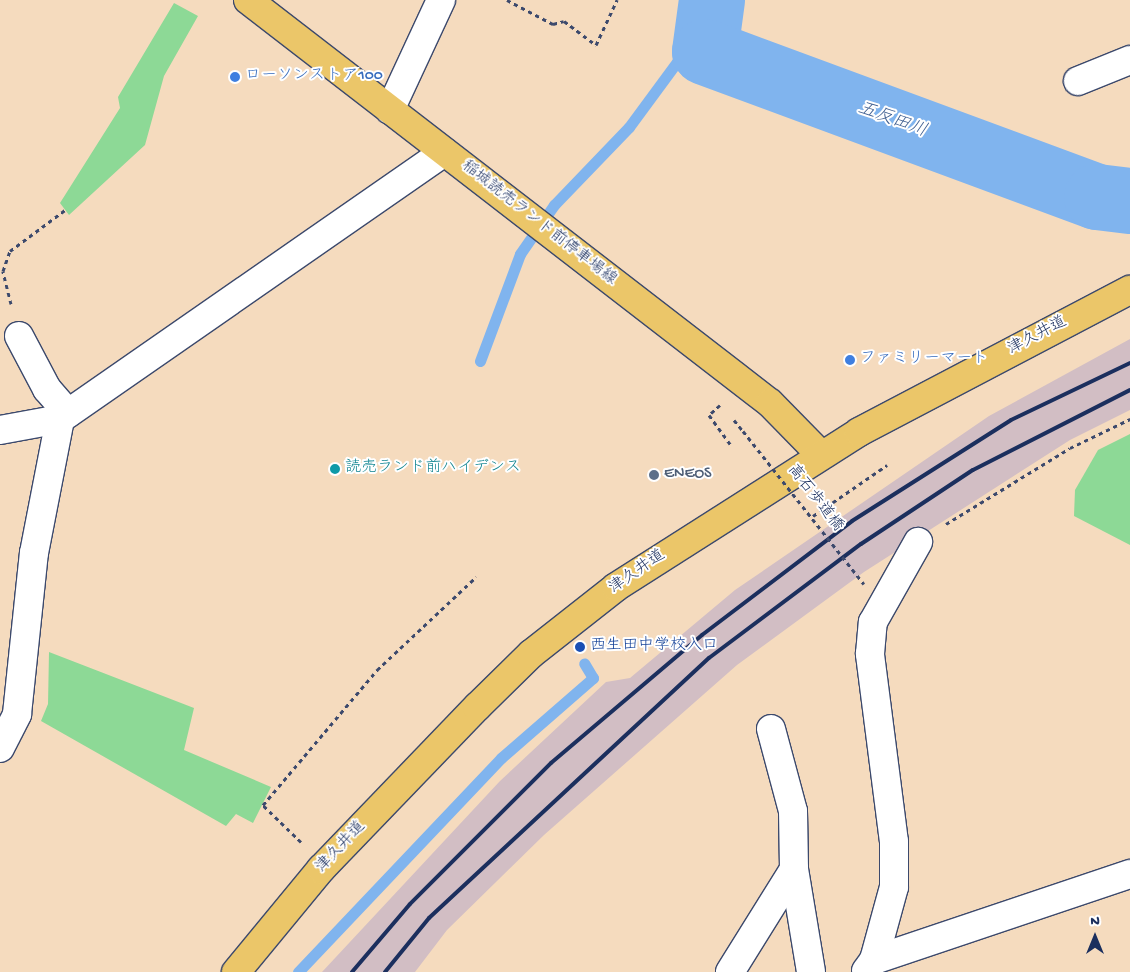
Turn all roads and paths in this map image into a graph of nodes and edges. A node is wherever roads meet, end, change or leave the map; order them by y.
1 (248, 0) edge
2 (441, 0) edge
3 (507, 0) edge
4 (617, 0) edge
5 (1130, 60) edge
6 (1078, 81) dead end
7 (390, 110) junction
8 (444, 152) junction
9 (64, 210) dead end
10 (3, 271) dead end
11 (1130, 290) edge
12 (19, 336) dead end
13 (64, 416) junction
14 (1130, 419) edge
15 (0, 430) edge
16 (730, 444) dead end
17 (821, 455) junction
18 (887, 465) dead end
19 (813, 516) junction
20 (918, 542) joint
21 (476, 577) dead end
22 (864, 584) dead end
23 (771, 730) dead end
24 (0, 748) edge
25 (309, 849) dead end
26 (794, 869) junction
27 (1130, 874) edge
28 (869, 966) edge
29 (236, 972) edge
30 (730, 972) edge
31 (811, 972) edge

1 - 7 main road, 稲城読売ランド前停車場線
2 - 7 street
3 - 4 path
5 - 6 street
7 - 8 main road, 稲城読売ランド前停車場線
8 - 13 street
8 - 17 main road, 稲城読売ランド前停車場線
9 - 10 path
11 - 17 main road, 津久井道
12 - 13 street
13 - 15 street
13 - 24 street
14 - 20 path
16 - 19 path, 高石歩道橋, bridge
17 - 29 main road, 津久井道
18 - 19 path
19 - 22 path, 高石歩道橋, bridge
20 - 28 street
21 - 25 path
23 - 26 street
26 - 30 street
26 - 31 street
27 - 28 street

